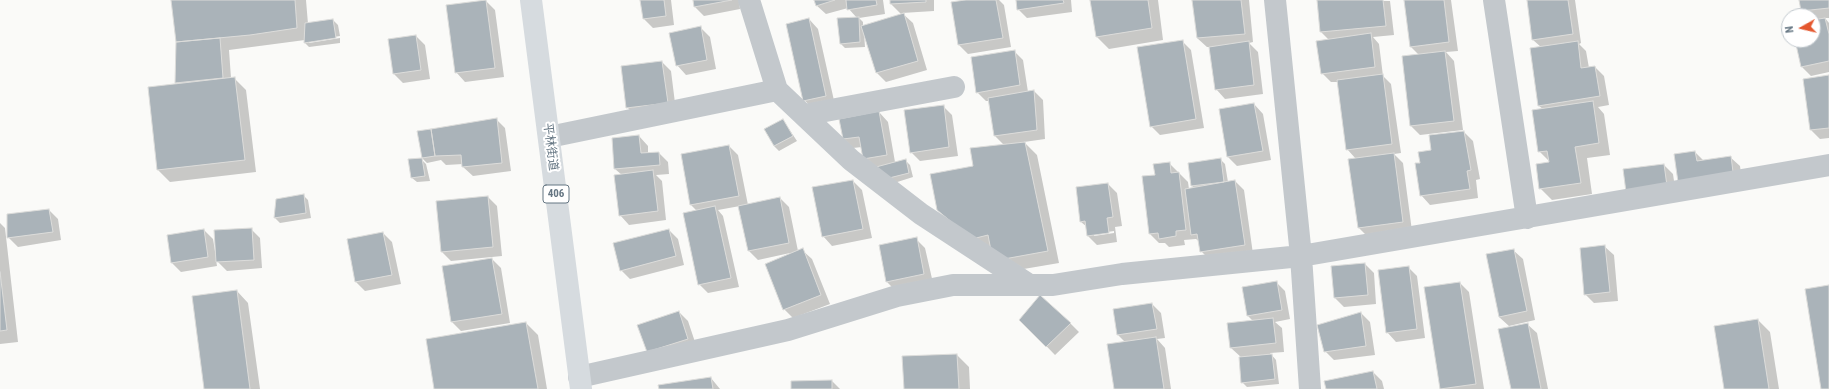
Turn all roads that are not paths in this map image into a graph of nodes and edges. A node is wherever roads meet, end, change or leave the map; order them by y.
1 (531, 0) edge
2 (749, 0) edge
3 (1275, 0) edge
4 (1494, 0) edge
5 (954, 87) dead end
6 (776, 90) junction
7 (804, 115) junction
8 (549, 137) junction
9 (1829, 165) edge
10 (1527, 218) junction
11 (1301, 256) junction
12 (1028, 284) junction
13 (580, 383) edge
14 (1310, 389) edge

1 - 8 highway, 平林街道 / 406
2 - 6 street
3 - 11 street
4 - 10 street
5 - 7 street
6 - 7 street
6 - 8 street
7 - 12 street
8 - 13 highway, 平林街道 / 406
9 - 10 street
10 - 11 street
11 - 12 street
11 - 14 street
12 - 13 street

